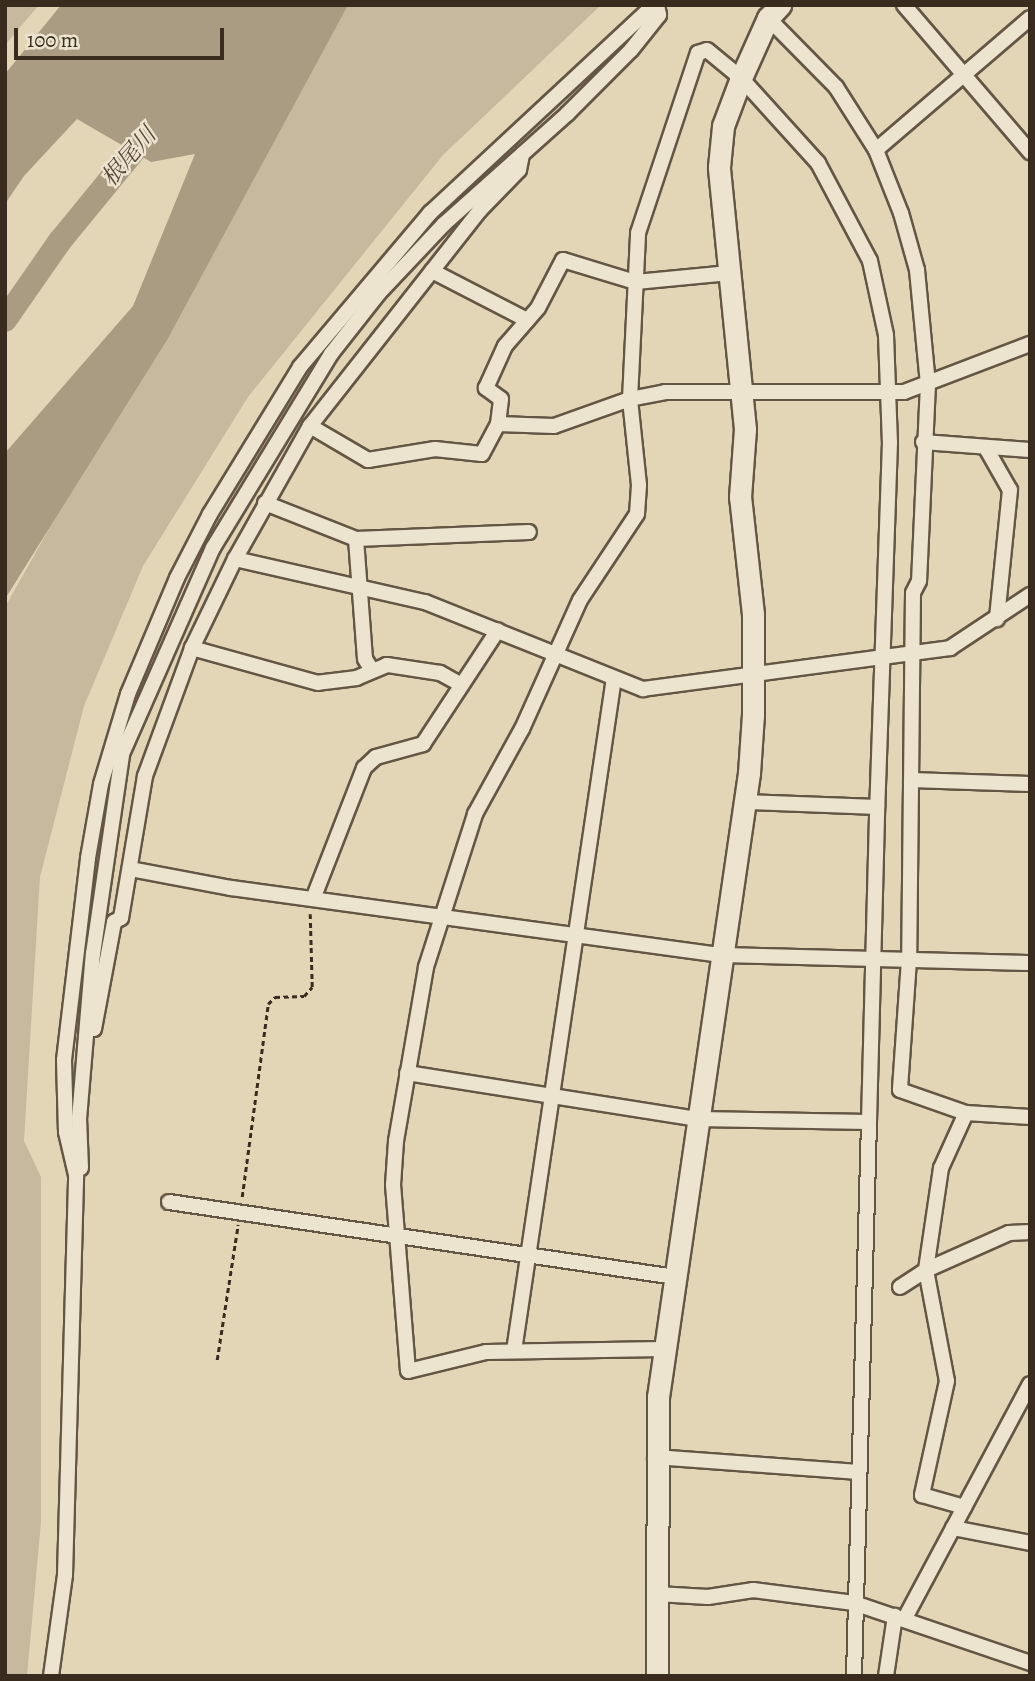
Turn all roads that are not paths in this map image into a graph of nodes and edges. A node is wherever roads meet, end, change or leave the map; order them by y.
1 (656, 5) edge
2 (904, 5) edge
3 (774, 12) edge
4 (1030, 18) edge
5 (964, 75) junction
6 (741, 78) junction
7 (876, 150) junction
8 (1030, 152) edge
9 (522, 154) junction
10 (432, 271) junction
11 (728, 273) junction
12 (635, 282) junction
13 (527, 320) junction
14 (1030, 344) edge
15 (928, 384) junction
16 (887, 393) junction
17 (742, 394) junction
18 (630, 399) junction
19 (498, 424) junction
20 (310, 426) junction
21 (923, 442) junction
22 (986, 448) junction
23 (1030, 450) edge
24 (265, 503) junction
25 (529, 532) dead end
26 (356, 539) junction
27 (235, 558) junction
28 (358, 587) junction
29 (1030, 595) edge
30 (998, 619) junction
31 (498, 630) junction
32 (192, 648) junction
33 (554, 650) junction
34 (913, 652) junction
35 (883, 656) junction
36 (372, 670) junction
37 (755, 671) junction
38 (614, 678) junction
39 (460, 684) junction
40 (911, 780) junction
41 (1030, 784) edge
42 (744, 802) junction
43 (877, 807) junction
44 (130, 869) junction
45 (313, 899) junction
46 (442, 915) junction
47 (574, 933) junction
48 (721, 955) junction
49 (874, 960) junction
50 (909, 960) junction
51 (1030, 962) edge
52 (85, 1038) junction
53 (407, 1073) junction
54 (550, 1095) junction
55 (966, 1113) junction
56 (1030, 1117) edge
57 (698, 1119) junction
58 (869, 1122) junction
59 (76, 1175) junction
60 (169, 1202) dead end
61 (1030, 1232) edge
62 (397, 1236) junction
63 (527, 1255) junction
64 (926, 1269) junction
65 (676, 1277) junction
66 (900, 1287) dead end
67 (663, 1349) junction
68 (514, 1351) junction
69 (1030, 1384) edge
70 (655, 1457) junction
71 (858, 1472) junction
72 (964, 1507) junction
73 (953, 1528) junction
74 (1030, 1543) edge
75 (657, 1594) junction
76 (854, 1603) junction
77 (900, 1617) junction
78 (1030, 1663) edge
79 (51, 1676) edge
80 (657, 1676) edge
81 (854, 1676) edge
82 (886, 1676) edge

1 - 9 street
1 - 59 street
2 - 5 street
3 - 6 street
3 - 7 street
4 - 5 street
5 - 7 street
5 - 8 street
6 - 11 street
6 - 12 street
6 - 16 street
7 - 15 street
9 - 10 street
9 - 52 street
10 - 13 street
10 - 20 street
11 - 12 street
11 - 17 street
12 - 13 street
12 - 18 street
13 - 19 street
14 - 15 street
15 - 16 street
15 - 21 street
16 - 17 street
16 - 35 street
17 - 18 street
17 - 37 street
18 - 19 street
18 - 33 street
19 - 20 street
20 - 24 street
21 - 22 street
21 - 34 street
22 - 23 street
22 - 30 street
24 - 26 street
24 - 27 street
25 - 26 street
26 - 28 street
27 - 28 street
27 - 32 street
28 - 31 street
28 - 36 street
29 - 30 street
30 - 34 street
31 - 33 street
31 - 39 street
32 - 36 street
32 - 44 street
33 - 38 street
33 - 46 street
34 - 35 street
34 - 40 street
35 - 37 street
35 - 43 street
36 - 39 street
37 - 38 street
37 - 42 street
38 - 47 street
39 - 45 street
40 - 41 street
40 - 50 street
42 - 43 street
42 - 48 street
43 - 49 street
44 - 45 street
44 - 52 street
45 - 46 street
46 - 47 street
46 - 53 street
47 - 48 street
47 - 54 street
48 - 49 street
48 - 57 street
49 - 50 street
49 - 58 street
50 - 51 street
50 - 55 street
52 - 59 street
53 - 54 street
53 - 62 street
54 - 57 street
54 - 63 street
55 - 56 street
55 - 64 street
57 - 58 street
57 - 65 street
58 - 71 street
59 - 79 street
60 - 62 street
61 - 64 street
62 - 63 street
62 - 68 street
63 - 65 street
63 - 68 street
64 - 66 street
64 - 72 street
65 - 67 street
67 - 68 street
67 - 70 street
69 - 72 street
70 - 71 street
70 - 75 street
71 - 76 street
72 - 73 street
73 - 74 street
73 - 77 street
75 - 76 street
75 - 80 street
76 - 77 street
76 - 81 street
77 - 78 street
77 - 82 street

